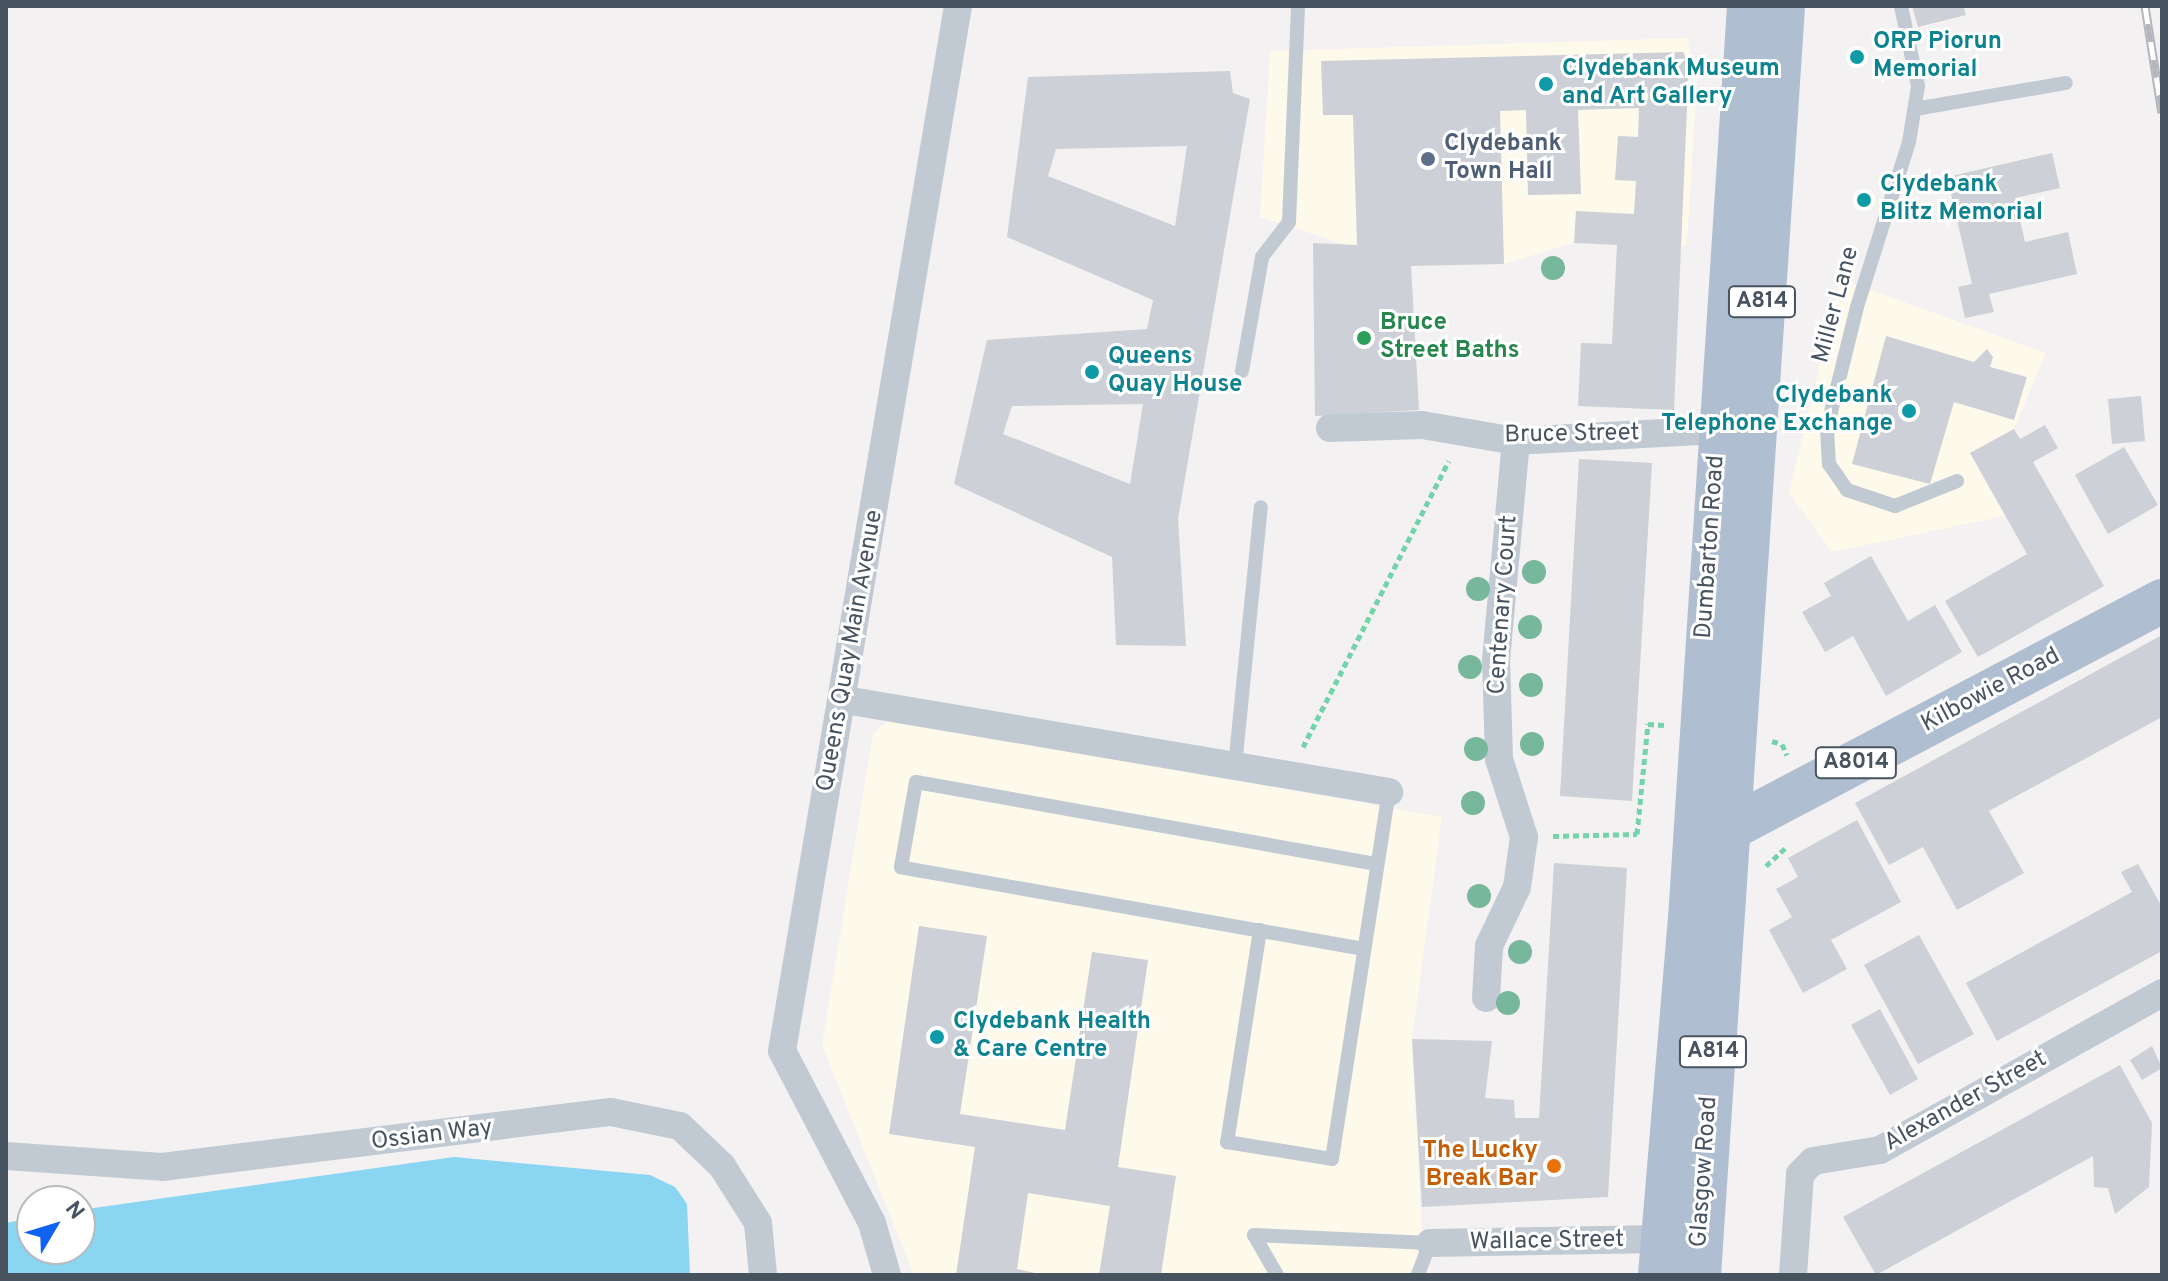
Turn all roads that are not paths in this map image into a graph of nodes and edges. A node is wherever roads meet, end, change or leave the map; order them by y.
1 (958, 6) edge
2 (1298, 6) edge
3 (1749, 6) edge
4 (1783, 6) edge
5 (1901, 6) edge
6 (2066, 83) dead end
7 (1915, 109) junction
8 (1242, 371) dead end
9 (1330, 428) dead end
10 (1718, 430) junction
11 (1516, 441) junction
12 (1957, 481) dead end
13 (1261, 507) dead end
14 (2162, 601) edge
15 (845, 700) junction
16 (1717, 730) junction
17 (1235, 766) junction
18 (1389, 792) joint
19 (1712, 839) junction
20 (1377, 864) junction
21 (1260, 930) junction
22 (1364, 949) junction
23 (2162, 993) edge
24 (1486, 998) dead end
25 (6, 1156) edge
26 (1430, 1243) junction
27 (1662, 1257) edge
28 (1793, 1267) edge
29 (763, 1275) edge
30 (887, 1275) edge
31 (1277, 1275) edge
32 (1418, 1275) edge
33 (1699, 1275) edge

1 - 15 street, Queens Quay Main Avenue
2 - 8 lane
3 - 10 main road, Dumbarton Road / A814
4 - 16 main road, Dumbarton Road / A814
5 - 7 lane, Miller Lane
6 - 7 lane
7 - 12 lane, Miller Lane
9 - 11 street, Bruce Street
10 - 11 street, Bruce Street
10 - 16 main road, Dumbarton Road / A814
11 - 24 street, Centenary Court
13 - 17 lane
14 - 19 main road, Kilbowie Road / A8014
15 - 17 street
15 - 30 street, Queens Quay Main Avenue
16 - 19 main road, Dumbarton Road / A814
17 - 18 street
18 - 20 lane
19 - 27 main road, Glasgow Road / A814
19 - 33 main road, Glasgow Road / A814
20 - 21 lane
20 - 22 lane
21 - 22 lane
21 - 22 lane
23 - 28 street, Alexander Street
25 - 29 street, Ossian Way
26 - 27 street, Wallace Street
26 - 31 lane
26 - 32 lane

